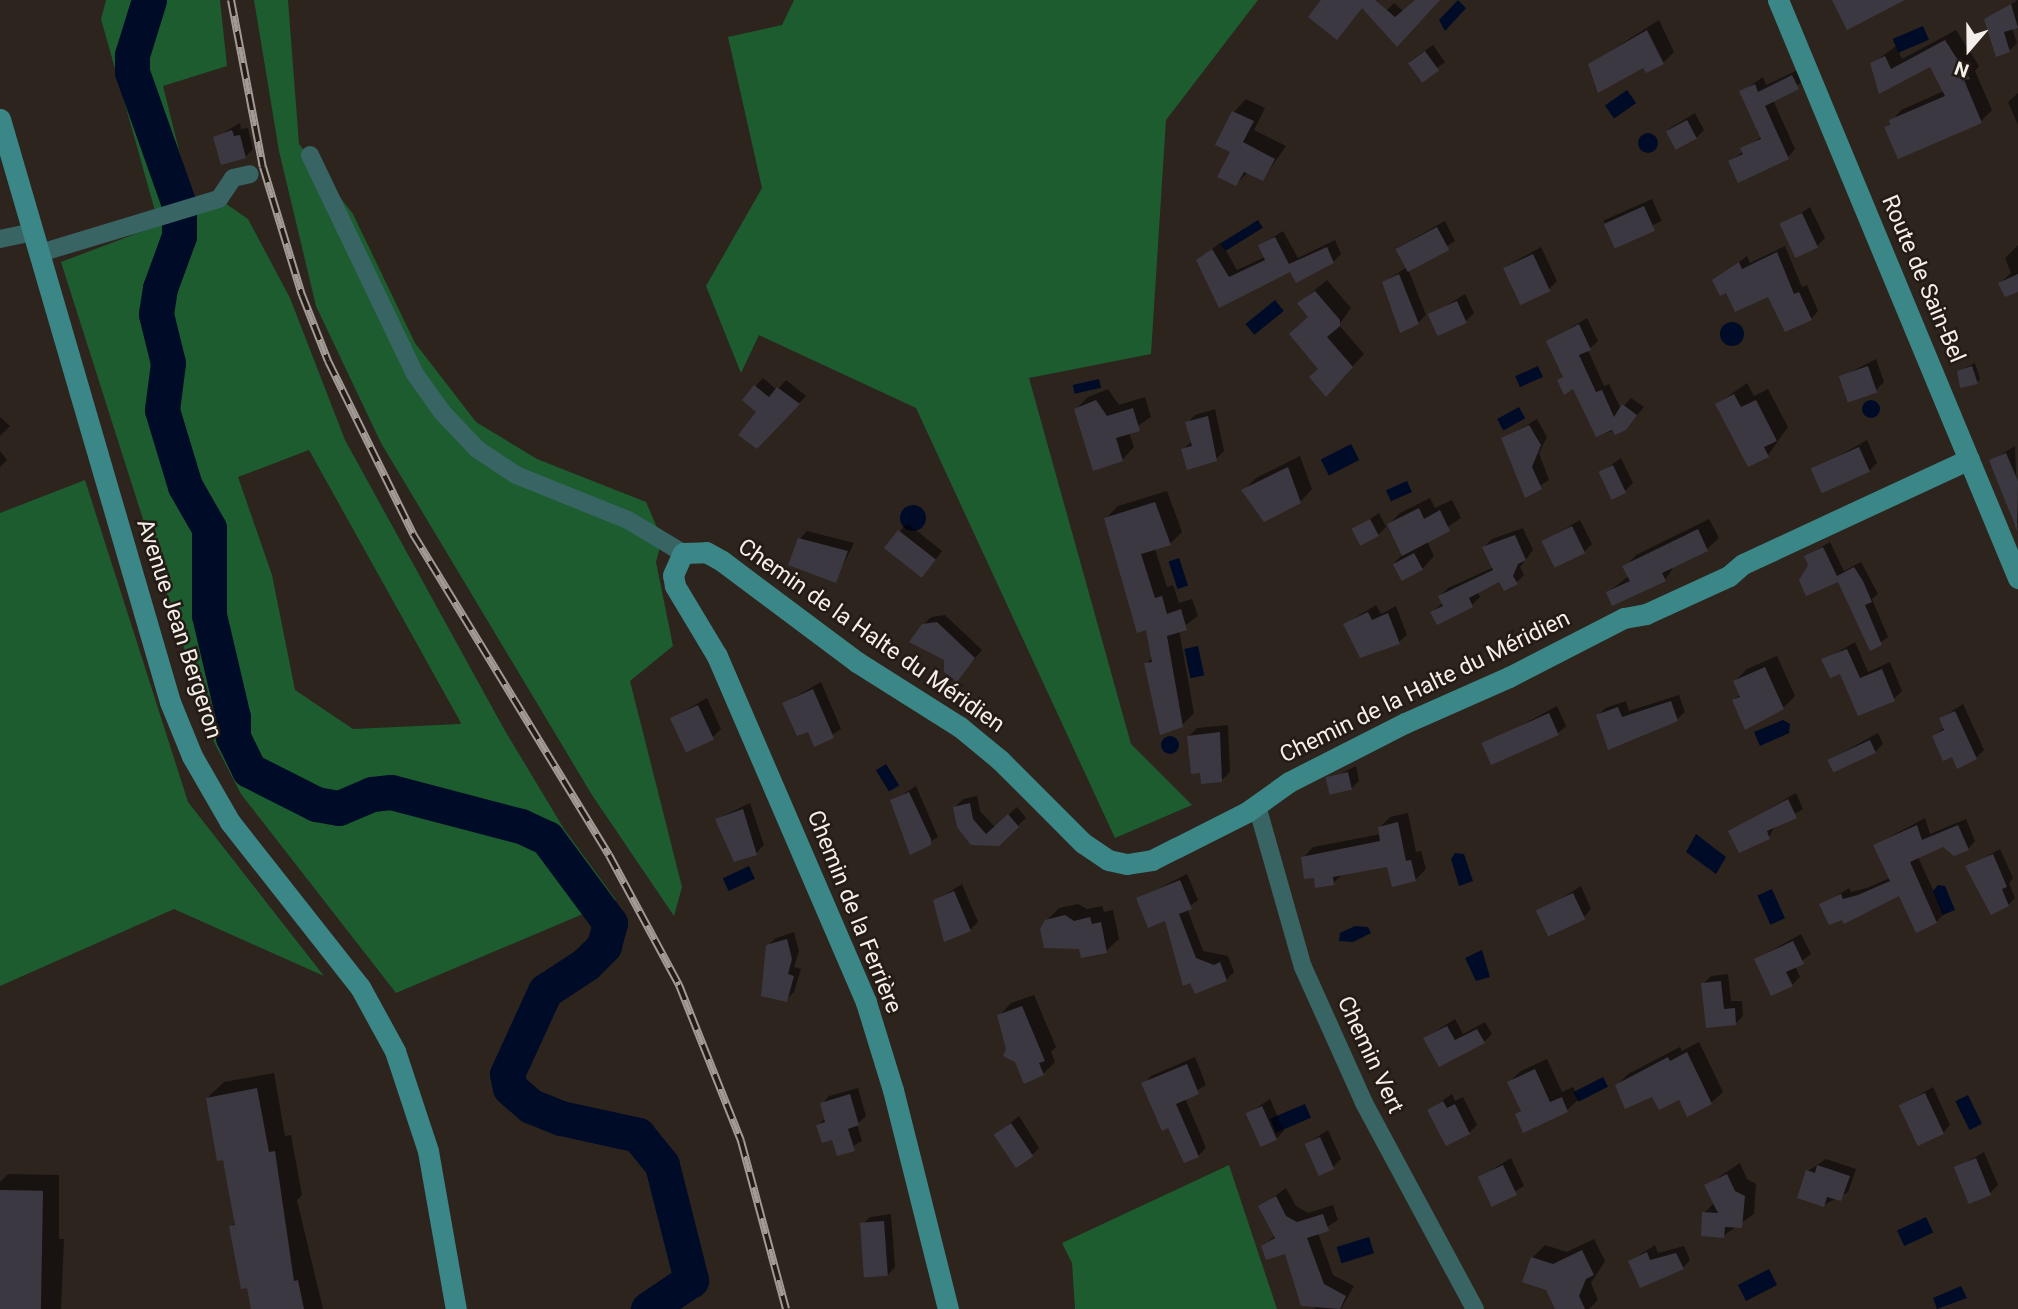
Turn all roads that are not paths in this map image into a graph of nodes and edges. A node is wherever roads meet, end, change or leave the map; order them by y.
1 (1778, 0) edge
2 (0, 118) edge
3 (310, 155) dead end
4 (250, 174) dead end
5 (33, 232) junction
6 (0, 239) edge
7 (40, 253) junction
8 (1969, 459) junction
9 (683, 553) junction
10 (2018, 578) edge
11 (1257, 806) junction
12 (456, 1309) edge
13 (948, 1309) edge
14 (1475, 1309) edge

1 - 8 street, Route de Sain-Bel
2 - 5 street, Avenue Jean Bergeron
3 - 9 street, Chemin de la Halte du Méridien
4 - 7 street
5 - 6 street
5 - 7 street, Avenue Jean Bergeron
7 - 12 street, Avenue Jean Bergeron
8 - 10 street, Route de Sain-Bel
8 - 11 street, Chemin de la Halte du Méridien
9 - 11 street, Chemin de la Halte du Méridien
9 - 13 street, Chemin de la Ferrière
11 - 14 street, Chemin Vert

